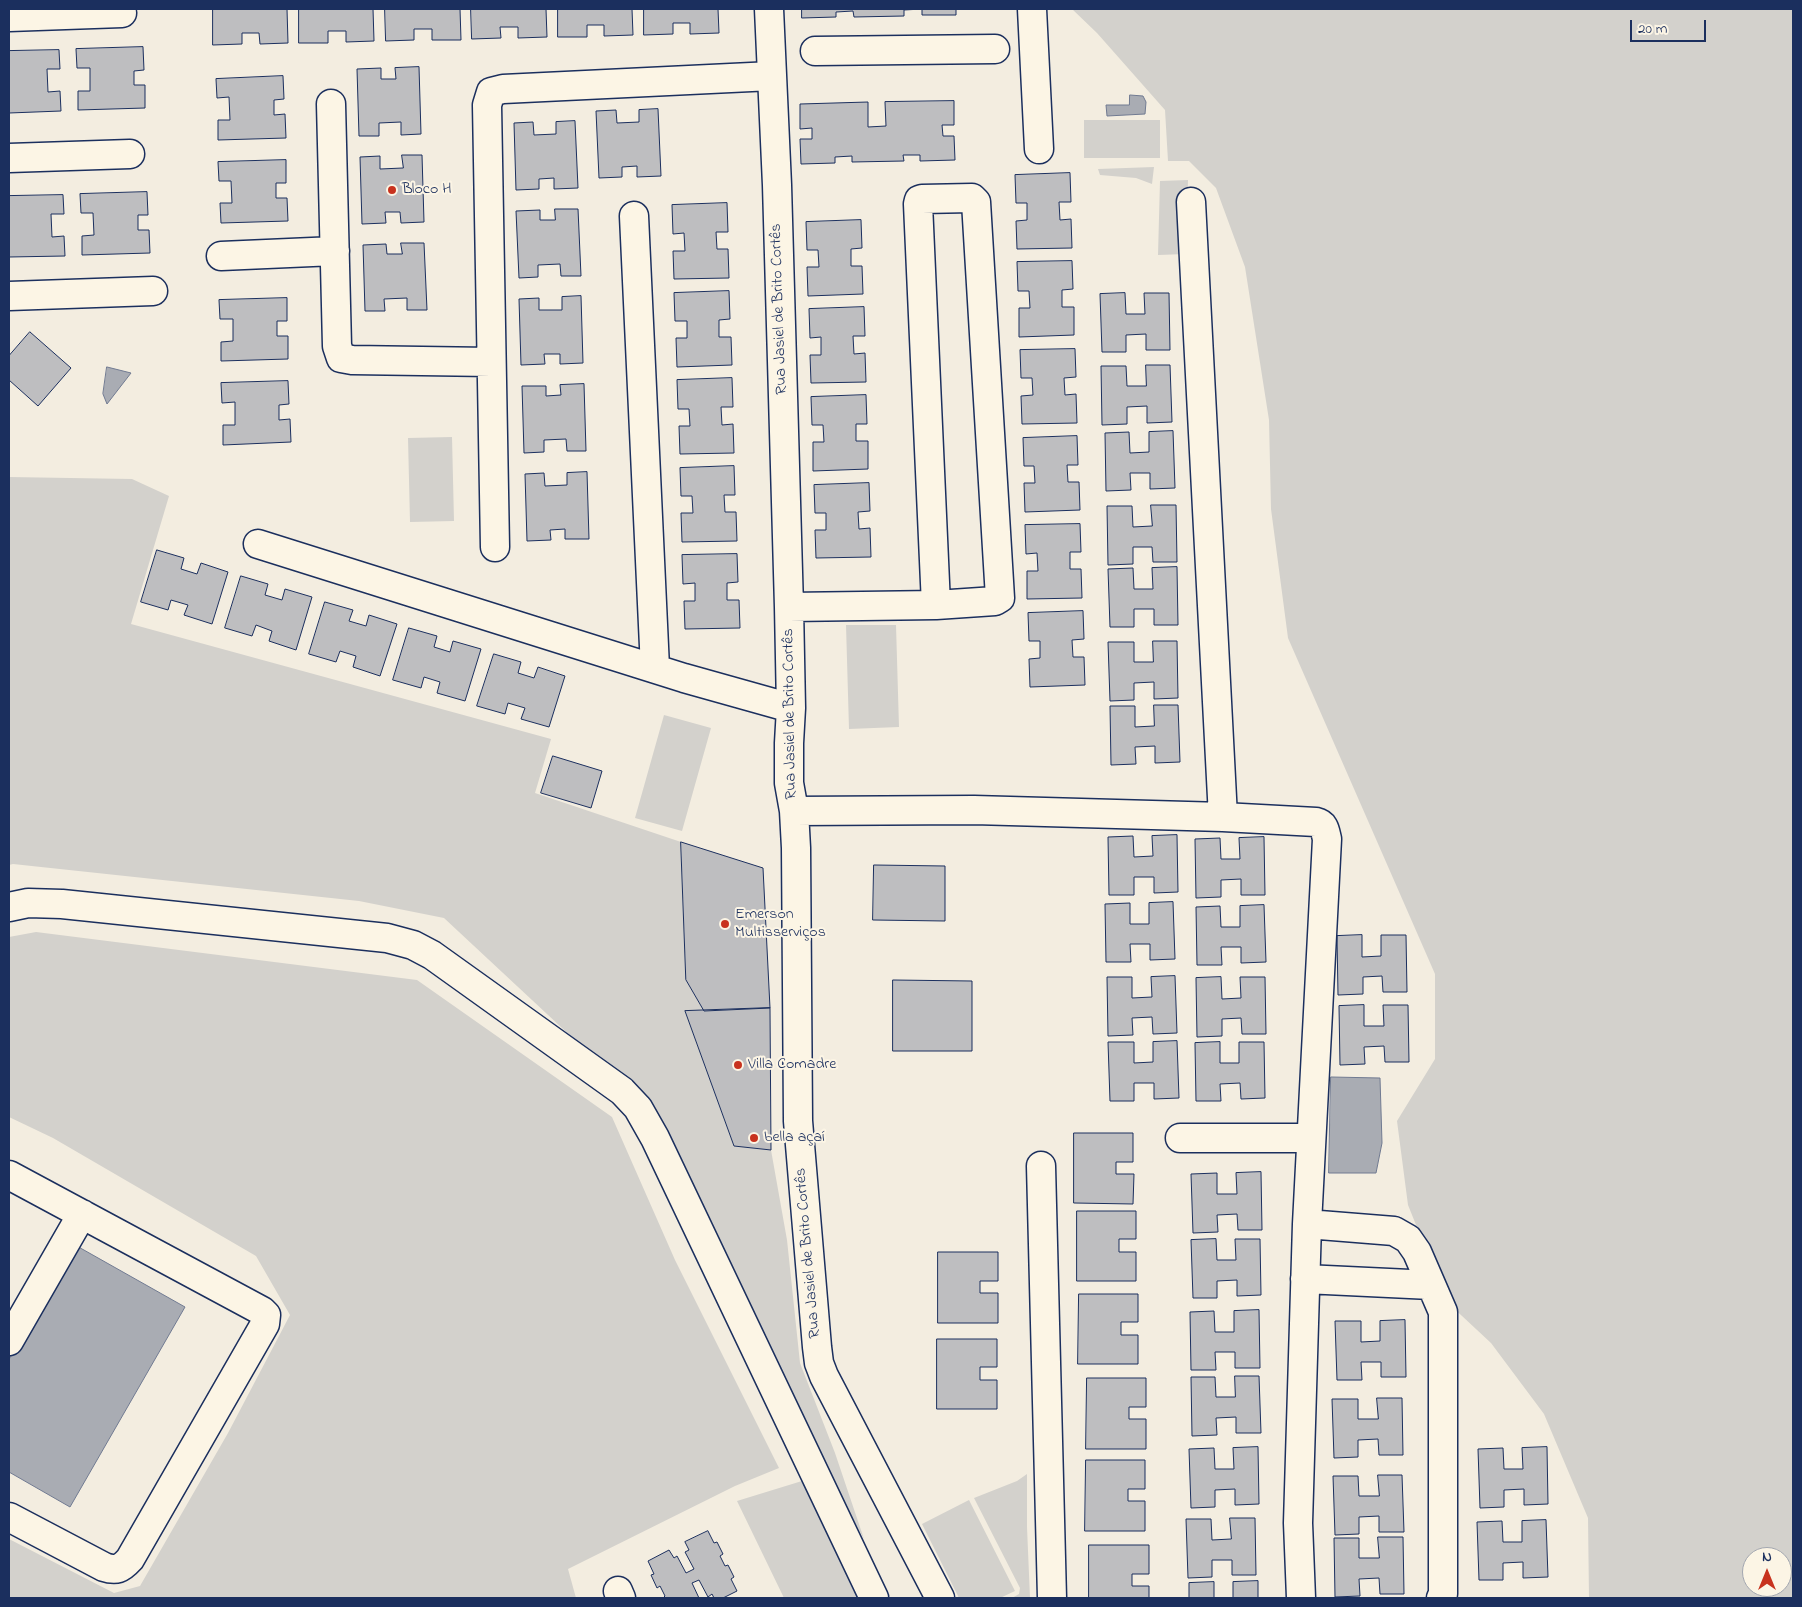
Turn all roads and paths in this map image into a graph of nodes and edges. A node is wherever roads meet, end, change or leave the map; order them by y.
1 (769, 9) edge
2 (1032, 9) edge
3 (122, 13) dead end
4 (9, 17) edge
5 (995, 49) dead end
6 (816, 51) dead end
7 (772, 76) junction
8 (331, 104) dead end
9 (1039, 149) dead end
10 (130, 154) dead end
11 (9, 158) edge
12 (1191, 202) dead end
13 (634, 216) dead end
14 (335, 251) junction
15 (221, 256) dead end
16 (152, 291) dead end
17 (9, 296) edge
18 (491, 362) junction
19 (258, 544) dead end
20 (495, 546) dead end
21 (936, 605) junction
22 (789, 607) junction
23 (655, 668) junction
24 (791, 708) junction
25 (794, 812) junction
26 (1223, 817) junction
27 (9, 907) edge
28 (1180, 1138) dead end
29 (1311, 1138) junction
30 (1041, 1166) dead end
31 (9, 1174) edge
32 (82, 1214) junction
33 (1307, 1224) junction
34 (1305, 1279) junction
35 (1431, 1285) junction
36 (9, 1342) edge
37 (9, 1517) edge
38 (874, 1598) edge
39 (940, 1598) edge
40 (1052, 1598) edge
41 (1301, 1598) edge
42 (1441, 1598) edge

1 - 7 street, Rua Jasiel de Brito Cortês
2 - 9 street
3 - 4 street
5 - 6 street
7 - 18 street
7 - 22 street, Rua Jasiel de Brito Cortês
8 - 14 street
10 - 11 street
12 - 26 street
13 - 23 street
14 - 15 street
14 - 18 street
16 - 17 street
18 - 20 street
19 - 23 street
21 - 21 street
21 - 22 street
22 - 24 street, Rua Jasiel de Brito Cortês
23 - 24 street
24 - 25 street, Rua Jasiel de Brito Cortês
25 - 26 street
25 - 39 street, Rua Jasiel de Brito Cortês
26 - 29 street
27 - 38 street
28 - 29 street
29 - 33 street
30 - 40 street
31 - 32 street
32 - 36 street
32 - 37 street
33 - 34 street
33 - 35 street
34 - 35 street
34 - 41 street
35 - 42 street

